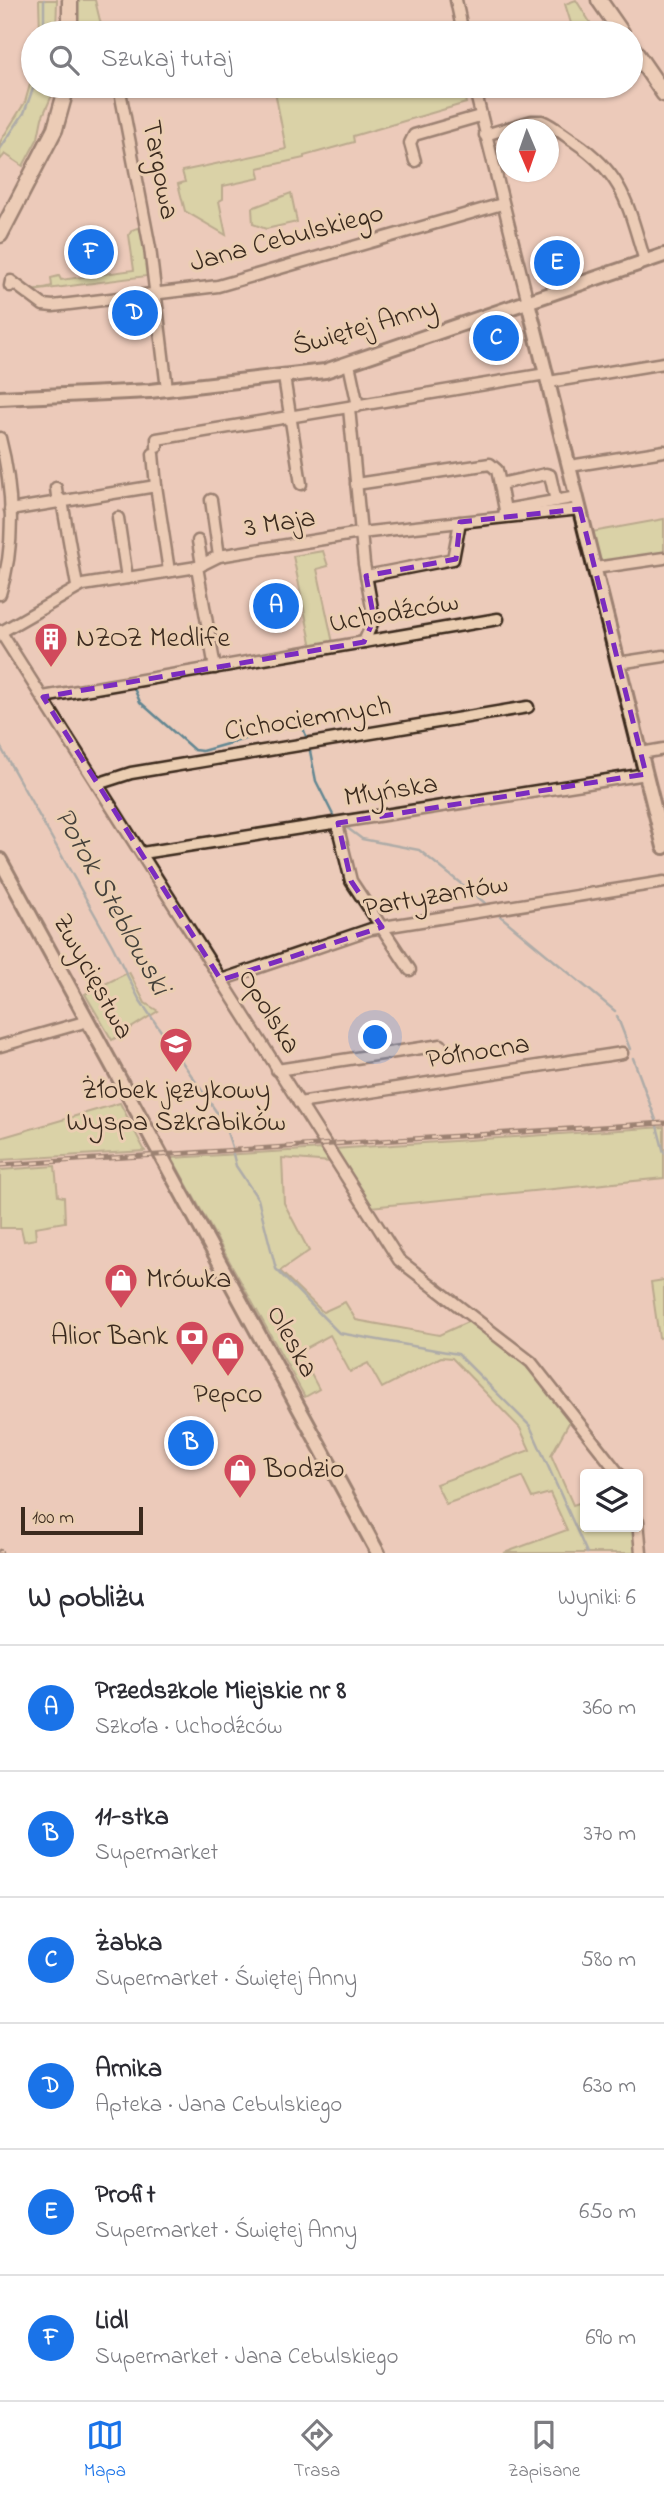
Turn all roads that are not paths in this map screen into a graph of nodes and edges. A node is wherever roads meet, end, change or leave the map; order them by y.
1 (71, 0) edge
2 (456, 0) edge
3 (599, 0) edge
4 (70, 21) edge
5 (460, 21) edge
6 (614, 21) edge
7 (643, 63) edge
8 (664, 94) edge
9 (64, 98) edge
10 (121, 98) edge
11 (476, 98) edge
12 (480, 116) junction
13 (485, 135) junction
14 (415, 161) dead end
15 (502, 204) junction
16 (0, 235) edge
17 (664, 255) edge
18 (645, 261) junction
19 (10, 286) dead end
20 (155, 293) junction
21 (528, 302) junction
22 (664, 363) edge
23 (349, 364) junction
24 (284, 377) junction
25 (547, 378) junction
26 (0, 389) edge
27 (167, 389) junction
28 (26, 396) junction
29 (0, 398) edge
30 (354, 407) junction
31 (291, 418) junction
32 (0, 438) edge
33 (664, 451) edge
34 (570, 466) junction
35 (301, 484) dead end
36 (356, 484) junction
37 (500, 484) junction
38 (156, 486) junction
39 (56, 488) dead end
40 (211, 500) dead end
41 (62, 501) junction
42 (556, 501) junction
43 (579, 503) junction
44 (10, 510) junction
45 (504, 514) junction
46 (118, 518) dead end
47 (460, 522) junction
48 (360, 533) junction
49 (198, 541) dead end
50 (219, 556) junction
51 (664, 558) edge
52 (199, 566) junction
53 (595, 568) junction
54 (169, 571) junction
55 (366, 576) junction
56 (127, 578) junction
57 (77, 586) junction
58 (0, 594) edge
59 (498, 619) dead end
60 (1, 632) edge
61 (365, 642) junction
62 (664, 656) edge
63 (618, 663) junction
64 (215, 668) junction
65 (43, 697) junction
66 (528, 707) dead end
67 (664, 749) edge
68 (640, 753) junction
69 (646, 775) junction
70 (97, 784) junction
71 (337, 824) junction
72 (664, 847) edge
73 (142, 853) junction
74 (0, 860) edge
75 (664, 882) edge
76 (382, 928) junction
77 (411, 970) dead end
78 (221, 980) junction
79 (88, 1021) junction
80 (441, 1045) dead end
81 (0, 1046) edge
82 (622, 1054) dead end
83 (277, 1070) junction
84 (299, 1104) junction
85 (162, 1155) joint
86 (615, 1469) edge
87 (639, 1532) edge
88 (378, 1553) edge
89 (641, 1553) edge

1 - 4 main road
2 - 5 street
3 - 6 main road
7 - 8 main road
9 - 16 main road
10 - 20 street, Targowa
11 - 12 street
12 - 13 street
12 - 14 street
13 - 15 street
13 - 18 street
15 - 20 street, Jana Cebulskiego
15 - 21 street
17 - 18 street, Świętej Anny
18 - 21 street, Świętej Anny
19 - 20 street, Jana Cebulskiego
20 - 27 street, Targowa
21 - 23 street, Świętej Anny
21 - 25 street
22 - 25 street
23 - 24 street, Świętej Anny
23 - 30 street
24 - 27 street, Świętej Anny
24 - 31 street
25 - 30 street
25 - 34 street
26 - 28 street, Świętej Anny
27 - 28 street, Świętej Anny
28 - 29 street, Świętej Anny
30 - 31 street
30 - 36 street
31 - 35 street
31 - 38 street
32 - 44 street
33 - 34 street
34 - 43 street
36 - 37 street
36 - 48 street
37 - 42 street
37 - 45 street
38 - 41 street
38 - 54 street
39 - 41 street
40 - 50 street
41 - 44 street
41 - 57 street
42 - 43 street
42 - 45 street
43 - 45 street, 3 Maja
43 - 53 street
44 - 58 street
45 - 47 street, 3 Maja
46 - 56 street
47 - 48 street, 3 Maja
47 - 55 street
48 - 50 street, 3 Maja
48 - 55 street
49 - 52 street
50 - 52 street, 3 Maja
51 - 53 street
52 - 54 street, 3 Maja
52 - 64 street
53 - 63 street
54 - 56 street, 3 Maja
55 - 61 street
56 - 57 street, 3 Maja
57 - 60 street, 3 Maja
59 - 61 street, Uchodźców
60 - 65 street, Opolska
61 - 64 street, Uchodźców
62 - 63 street
63 - 68 street
64 - 65 street, Uchodźców
65 - 70 street, Opolska
66 - 70 street, Cichociemnych
67 - 68 street
68 - 69 street
69 - 71 street, Młyńska
69 - 72 street
70 - 73 street, Opolska
71 - 73 street, Młyńska
71 - 76 street
73 - 78 street, Opolska
74 - 79 street, Zwycięstwa
75 - 76 street, Partyzantów
76 - 77 street
76 - 78 street, Partyzantów
78 - 83 street, Opolska
79 - 81 street
79 - 85 street, Zwycięstwa
80 - 83 street
82 - 84 street, Północna
83 - 84 street, Opolska
84 - 86 street, Opolska
85 - 88 street, Oleska
87 - 89 street

